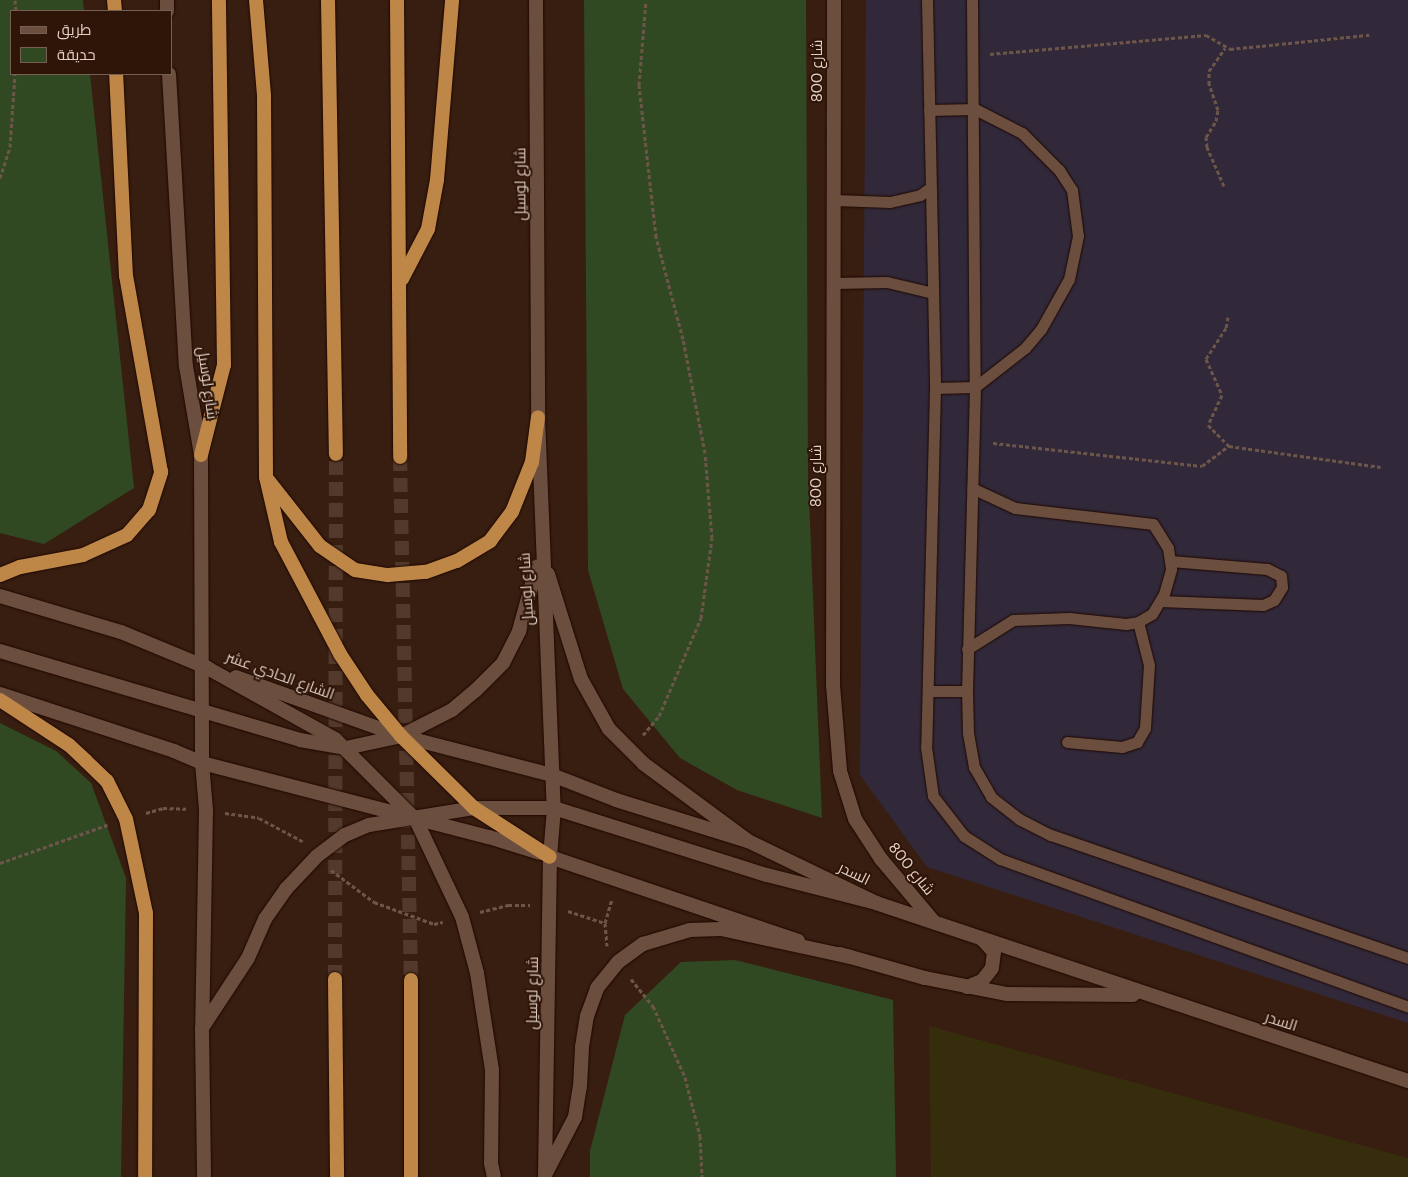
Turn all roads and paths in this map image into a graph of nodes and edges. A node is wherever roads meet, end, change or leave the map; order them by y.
1 (219, 0) edge
2 (256, 0) edge
3 (328, 0) edge
4 (397, 0) edge
5 (452, 0) edge
6 (536, 0) edge
7 (646, 0) edge
8 (834, 0) edge
9 (927, 0) edge
10 (972, 0) edge
11 (1369, 35) dead end
12 (1225, 48) junction
13 (972, 56) junction
14 (15, 75) edge
15 (116, 75) edge
16 (169, 75) edge
17 (975, 109) junction
18 (929, 110) junction
19 (0, 178) edge
20 (1224, 186) dead end
21 (930, 188) junction
22 (834, 200) junction
23 (400, 282) junction
24 (834, 283) junction
25 (933, 293) junction
26 (1228, 318) dead end
27 (975, 387) junction
28 (935, 388) junction
29 (538, 417) junction
30 (972, 440) junction
31 (1229, 446) junction
32 (201, 454) junction
33 (336, 454) tunnel mouth
34 (400, 456) tunnel mouth
35 (1381, 467) dead end
36 (266, 477) junction
37 (972, 488) junction
38 (542, 548) junction
39 (1170, 560) junction
40 (0, 575) edge
41 (0, 596) edge
42 (1160, 600) junction
43 (1138, 622) junction
44 (967, 648) junction
45 (0, 650) edge
46 (202, 665) junction
47 (928, 691) junction
48 (967, 691) junction
49 (0, 694) edge
50 (0, 700) edge
51 (203, 712) junction
52 (401, 736) junction
53 (1067, 742) dead end
54 (346, 748) junction
55 (630, 750) junction
56 (202, 763) junction
57 (552, 776) junction
58 (474, 808) junction
59 (554, 808) junction
60 (126, 818) junction
61 (416, 820) junction
62 (748, 841) junction
63 (550, 857) junction
64 (0, 863) edge
65 (876, 903) junction
66 (934, 922) junction
67 (982, 938) junction
68 (850, 957) junction
69 (1408, 958) edge
70 (618, 962) junction
71 (335, 980) tunnel mouth
72 (412, 980) tunnel mouth
73 (967, 987) junction
74 (1144, 995) junction
75 (1408, 1006) edge
76 (202, 1028) junction
77 (1408, 1081) edge
78 (545, 1175) edge
79 (145, 1177) edge
80 (204, 1177) edge
81 (338, 1177) edge
82 (411, 1177) edge
83 (494, 1177) edge
84 (702, 1177) edge

1 - 32 highway
2 - 36 highway
3 - 33 highway
4 - 23 highway
5 - 23 highway
6 - 29 street, شارع لوسيل
7 - 55 path
8 - 22 street, شارع 800
9 - 18 lane
10 - 13 lane
11 - 12 path
12 - 13 path
12 - 20 path
13 - 17 lane
14 - 19 path
15 - 40 highway
16 - 32 street, شارع لوسيل
17 - 18 lane
17 - 27 lane
17 - 27 lane
18 - 21 lane
21 - 22 lane
21 - 25 lane
22 - 24 street, شارع 800
23 - 34 highway
24 - 25 lane
24 - 66 street, شارع 800
25 - 28 lane
26 - 31 path
27 - 28 lane
27 - 30 lane
28 - 47 lane
29 - 36 highway
29 - 38 street, شارع لوسيل
30 - 31 path
30 - 37 lane
31 - 35 path
32 - 46 street, شارع لوسيل
36 - 52 highway
37 - 39 lane
37 - 44 lane
38 - 52 street
38 - 55 street
38 - 57 street, شارع لوسيل
39 - 42 lane
39 - 42 lane
41 - 46 street, الشارع الحادي عشر
42 - 43 lane
43 - 44 lane
43 - 53 lane
44 - 48 lane
45 - 51 street
46 - 51 street, شارع لوسيل
46 - 52 street, الشارع الحادي عشر
46 - 54 street
47 - 48 lane
47 - 75 lane
48 - 69 lane
49 - 56 street
50 - 60 highway
51 - 54 street
51 - 56 street, شارع لوسيل
52 - 54 street
52 - 57 street, الشارع الحادي عشر
52 - 58 highway
54 - 61 street
55 - 62 street
56 - 61 street
56 - 76 street, شارع لوسيل
57 - 59 street, شارع لوسيل
57 - 62 street, السدر
58 - 59 street
58 - 61 street
58 - 63 highway
59 - 63 street, شارع لوسيل
59 - 65 street
60 - 64 path
60 - 79 highway
61 - 63 street
61 - 76 street
61 - 83 street
62 - 65 street, السدر
63 - 68 street, السدر
63 - 78 street, شارع لوسيل
65 - 66 street, السدر
66 - 67 street, السدر
67 - 73 street
67 - 74 street, السدر
68 - 70 street
68 - 73 street, السدر
70 - 78 street
70 - 84 path
71 - 81 highway
72 - 82 highway
73 - 74 street, السدر
74 - 77 street, السدر
76 - 80 street, شارع لوسيل

